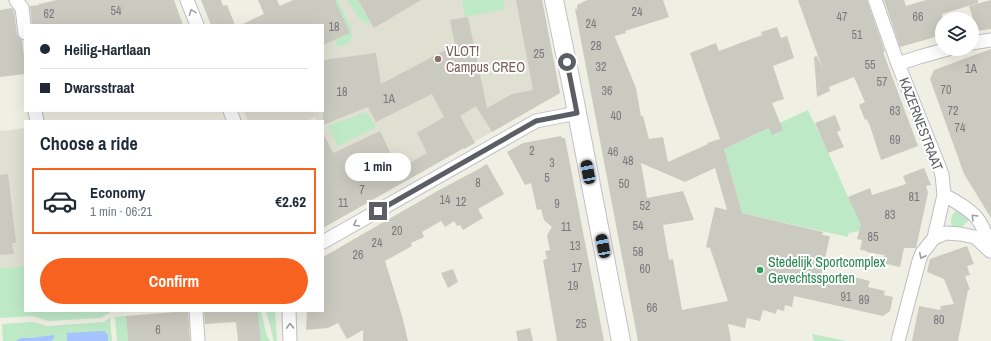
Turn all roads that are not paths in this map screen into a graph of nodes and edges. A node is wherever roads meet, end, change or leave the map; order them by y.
1 (16, 0) edge
2 (187, 0) edge
3 (554, 0) edge
4 (875, 0) edge
5 (197, 24) edge
6 (24, 25) edge
7 (991, 40) edge
8 (979, 42) edge
9 (935, 53) edge
10 (898, 64) junction
11 (577, 113) junction
12 (944, 194) junction
13 (934, 238) junction
14 (324, 241) edge
15 (991, 251) edge
16 (196, 312) edge
17 (289, 312) edge
18 (198, 341) edge
19 (290, 341) edge
20 (621, 341) edge
21 (898, 341) edge

1 - 6 street
5 -> 2 street
3 - 11 street
4 - 10 street, KAZERNESTRAAT
7 - 8 street
9 - 10 street
10 - 12 street, KAZERNESTRAAT
11 -> 14 street
11 - 20 street
12 - 13 street, KAZERNESTRAAT
15 -> 12 street
13 - 15 street
13 -> 21 street, KAZERNESTRAAT
16 - 18 street
19 -> 17 street

